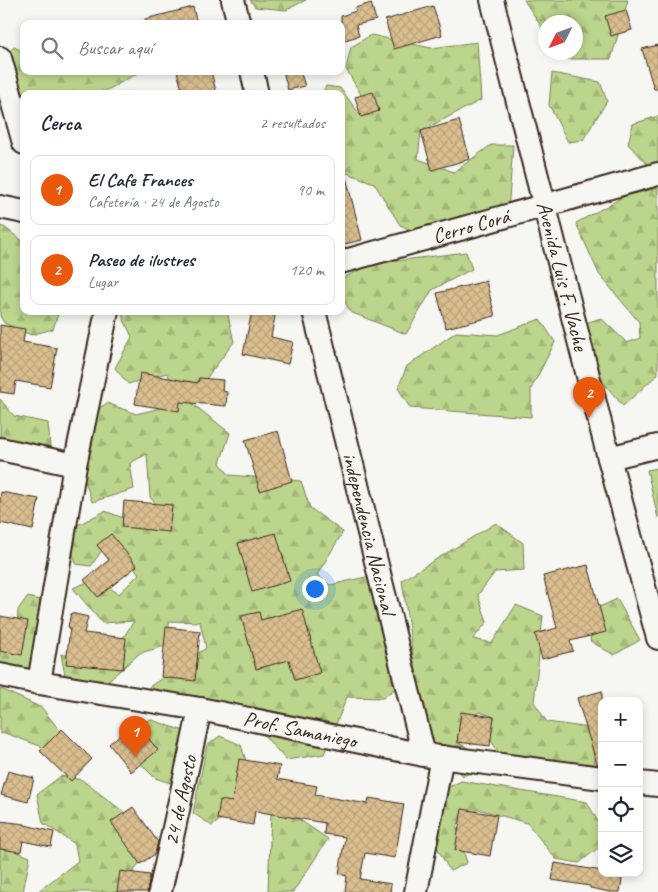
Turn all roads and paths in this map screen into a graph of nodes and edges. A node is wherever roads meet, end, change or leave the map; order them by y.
1 (233, 0) edge
2 (492, 0) edge
3 (238, 20) edge
4 (0, 58) edge
5 (253, 75) edge
6 (257, 90) edge
7 (20, 130) edge
8 (658, 174) edge
9 (545, 206) junction
10 (0, 207) edge
11 (20, 211) edge
12 (345, 261) edge
13 (106, 315) edge
14 (315, 315) edge
15 (658, 446) edge
16 (0, 448) edge
17 (609, 458) junction
18 (75, 465) junction
19 (658, 638) edge
20 (0, 675) edge
21 (39, 684) junction
22 (200, 709) junction
23 (433, 756) junction
24 (598, 777) edge
25 (643, 783) edge
26 (658, 785) edge
27 (160, 892) edge
28 (416, 892) edge

1 - 3 street
2 - 9 street, Avenida Luis F. Vache
4 - 7 street
5 - 6 street
8 - 9 street, Cerro Corá
9 - 12 street, Cerro Corá
9 - 17 street, Avenida Luis F. Vache
10 - 11 street
13 - 18 street
14 - 23 street, independencia Nacional
15 - 17 street
16 - 18 street
17 - 19 street, Avenida Luis F. Vache
18 - 21 street
20 - 21 street, Prof. Samaniego
21 - 22 street, Prof. Samaniego
22 - 23 street, Prof. Samaniego
22 - 27 street, 24 de Agosto
23 - 24 street, Prof. Samaniego
23 - 28 street
25 - 26 street

